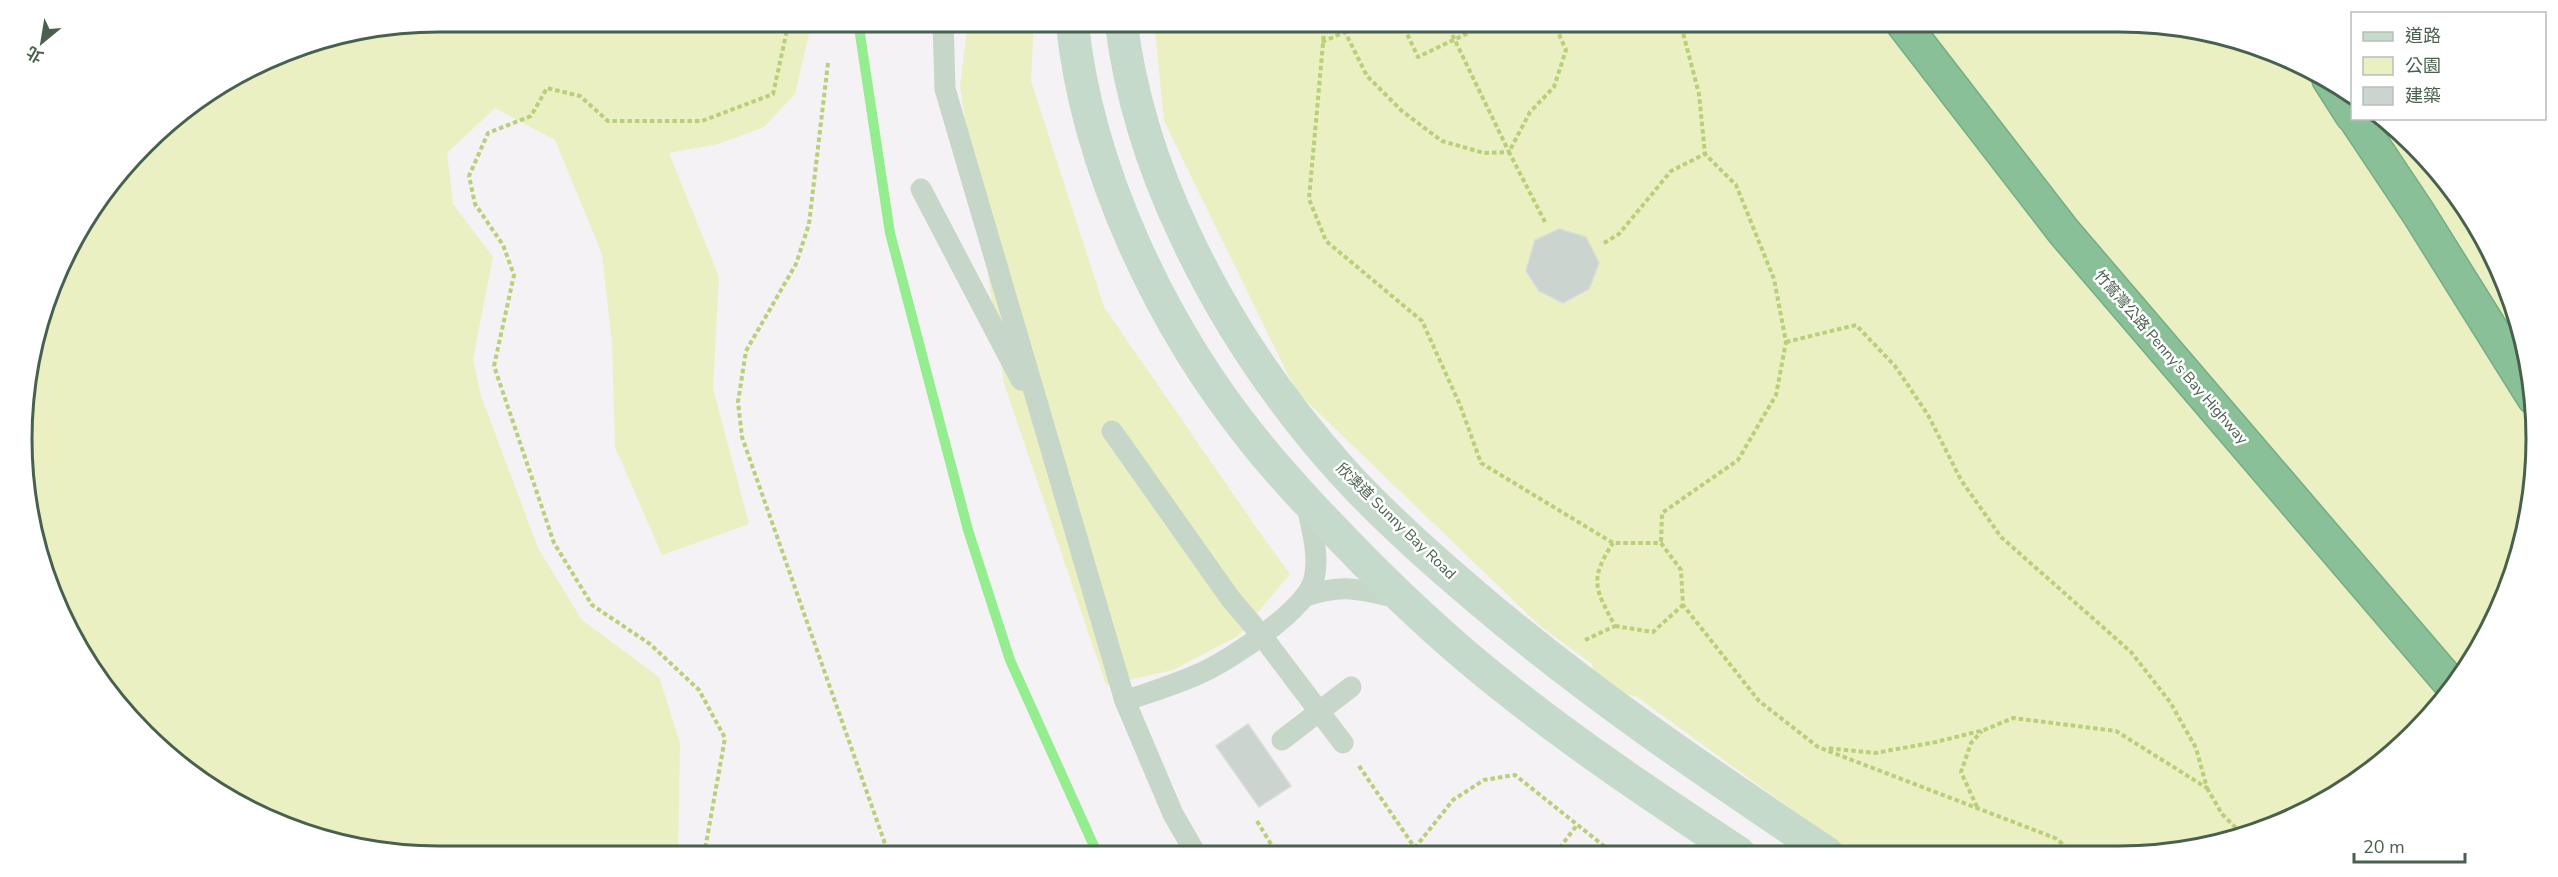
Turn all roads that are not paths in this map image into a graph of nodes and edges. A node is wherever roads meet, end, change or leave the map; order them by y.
1 (944, 32) edge
2 (1074, 32) edge
3 (1123, 32) edge
4 (1909, 32) edge
5 (2341, 97) edge
6 (2351, 112) edge
7 (2356, 120) edge
8 (921, 189) dead end
9 (2522, 379) edge
10 (1043, 423) junction
11 (1112, 431) dead end
12 (1306, 502) junction
13 (1306, 596) junction
14 (1402, 599) junction
15 (1262, 636) junction
16 (2447, 679) edge
17 (1351, 687) dead end
18 (1125, 701) junction
19 (1319, 712) junction
20 (1282, 740) dead end
21 (1343, 743) road end
22 (1191, 846) edge
23 (1729, 846) edge
24 (1817, 846) edge

1 - 10 lane
2 - 12 main road
3 - 24 main road, 欣澳道 Sunny Bay Road
4 - 16 highway, 竹篙灣公路 Penny's Bay Highway
5 - 6 highway
7 - 9 highway
8 - 10 lane
10 - 18 lane
11 - 15 lane
12 - 13 lane
12 - 14 main road
13 - 14 lane
13 - 15 lane
14 - 23 main road
15 - 18 lane
15 - 19 lane
17 - 19 lane
18 - 22 lane
19 - 20 lane
19 - 21 lane

